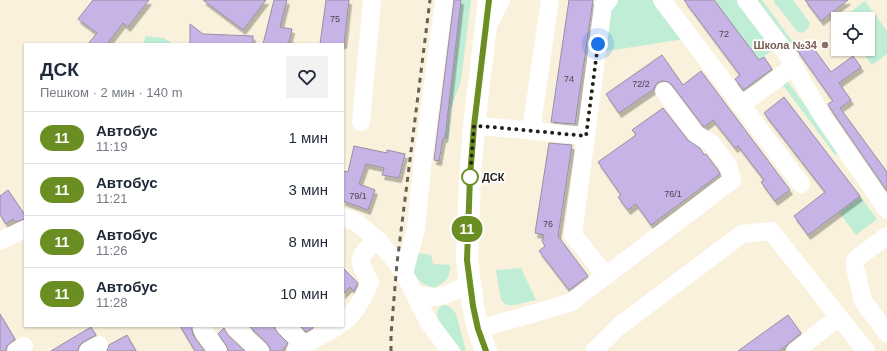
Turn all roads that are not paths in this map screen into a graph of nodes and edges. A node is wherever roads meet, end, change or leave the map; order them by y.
1 (372, 0) edge
2 (444, 0) edge
3 (490, 0) edge
4 (502, 0) edge
5 (550, 0) edge
6 (609, 0) edge
7 (662, 0) edge
8 (746, 0) edge
9 (486, 29) junction
10 (794, 66) junction
11 (664, 91) dead end
12 (741, 105) junction
13 (361, 122) dead end
14 (474, 126) junction
15 (531, 131) junction
16 (586, 136) junction
17 (801, 184) dead end
18 (887, 210) edge
19 (344, 217) edge
20 (24, 229) edge
21 (887, 236) edge
22 (378, 240) junction
23 (0, 241) edge
24 (404, 273) junction
25 (606, 276) junction
26 (470, 283) junction
27 (415, 294) junction
28 (839, 318) junction
29 (344, 321) edge
30 (235, 327) edge
31 (286, 327) edge
32 (336, 327) edge
33 (478, 329) junction
34 (209, 330) edge
35 (887, 333) edge
36 (299, 348) edge
37 (218, 351) edge
38 (260, 351) edge
39 (450, 351) edge
40 (486, 351) edge
41 (594, 351) edge
42 (795, 351) edge
43 (866, 351) edge

1 - 13 street
2 - 24 street
3 - 9 main road
4 - 9 street
5 - 15 street
6 - 16 street
7 - 12 street
8 - 10 street
9 - 14 main road
10 - 12 street
10 - 18 street
11 - 25 street
12 - 17 street
14 - 15 street
14 - 26 main road
15 - 16 street
16 - 25 street
19 - 22 street
20 - 23 street
21 - 35 street
22 - 24 street
22 - 29 street
24 - 27 street
25 - 33 street
26 - 27 street
26 - 33 main road
27 - 39 street
28 - 41 street
28 - 42 street
28 - 43 street
30 - 38 street
31 - 36 street
32 - 36 street
33 - 40 main road
34 - 37 street

